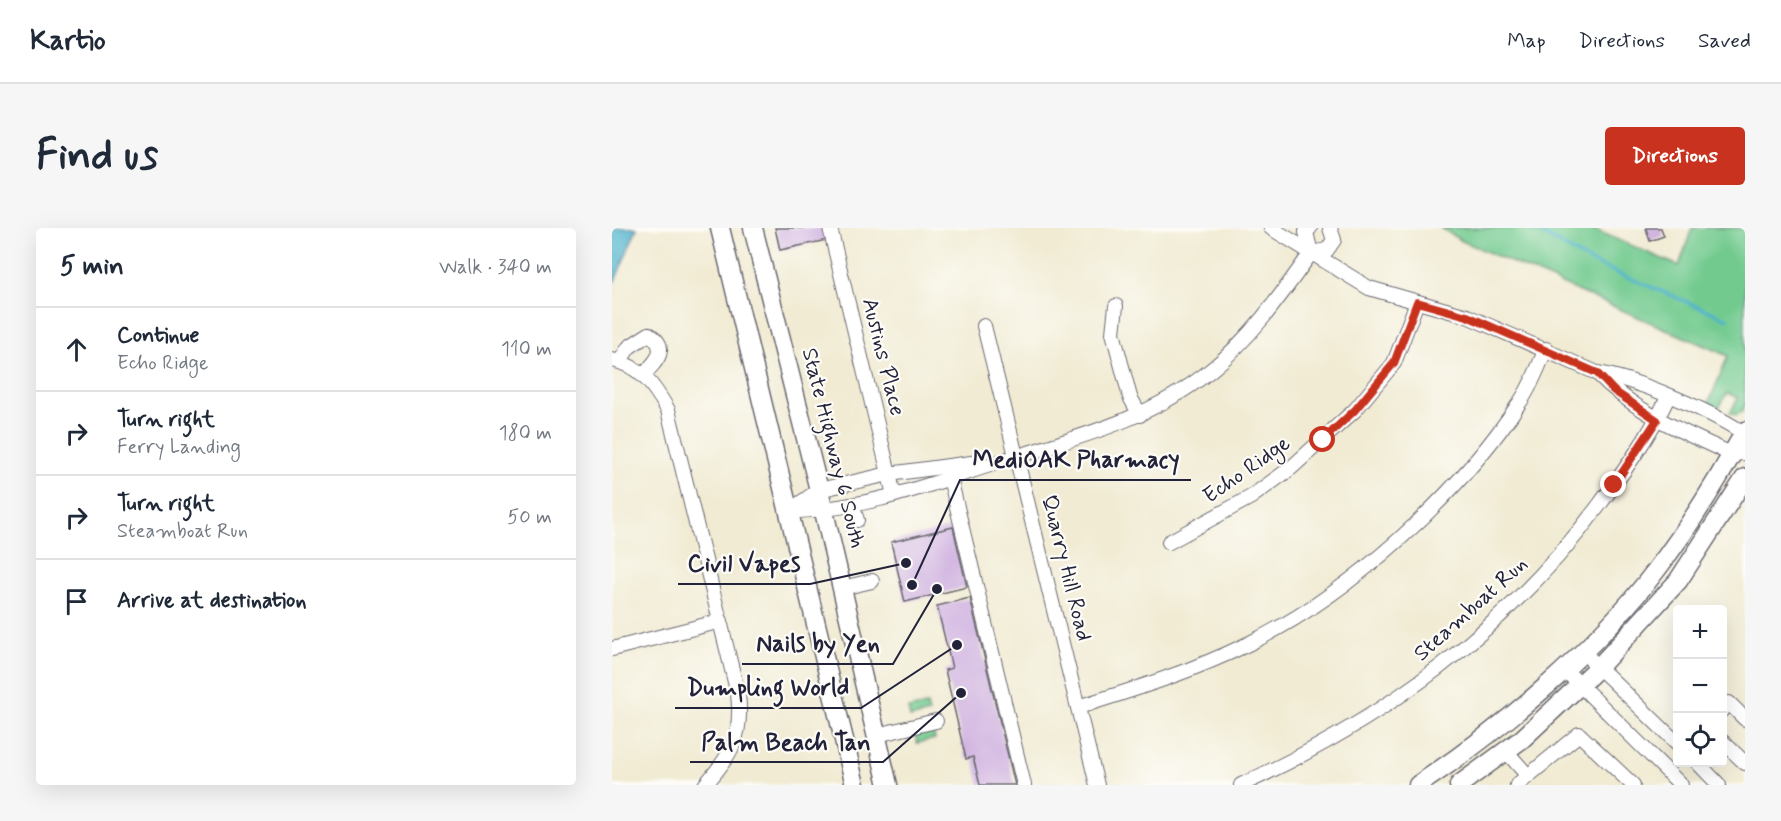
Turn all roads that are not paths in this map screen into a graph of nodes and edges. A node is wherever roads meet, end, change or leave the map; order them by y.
1 (720, 228) edge
2 (753, 228) edge
3 (830, 228) edge
4 (1271, 228) edge
5 (1310, 228) edge
6 (1330, 228) edge
7 (1311, 253) junction
8 (1417, 302) junction
9 (1116, 306) dead end
10 (984, 326) dead end
11 (1546, 350) junction
12 (616, 361) edge
13 (1597, 373) junction
14 (643, 375) junction
15 (1668, 397) junction
16 (1140, 415) junction
17 (1657, 420) junction
18 (1745, 432) edge
19 (1738, 453) edge
20 (1017, 456) junction
21 (889, 474) junction
22 (950, 478) junction
23 (1745, 478) edge
24 (819, 490) junction
25 (894, 495) junction
26 (852, 505) junction
27 (789, 511) junction
28 (824, 511) junction
29 (857, 520) dead end
30 (1169, 542) dead end
31 (872, 581) dead end
32 (842, 588) junction
33 (721, 621) junction
34 (612, 649) edge
35 (1582, 651) junction
36 (1598, 668) junction
37 (1564, 669) junction
38 (1580, 685) junction
39 (1727, 705) edge
40 (1078, 707) junction
41 (1745, 719) edge
42 (936, 721) dead end
43 (877, 735) junction
44 (1673, 740) edge
45 (845, 743) junction
46 (1727, 746) edge
47 (1506, 751) junction
48 (1745, 763) edge
49 (1702, 767) edge
50 (1522, 780) edge
51 (705, 785) edge
52 (855, 785) edge
53 (888, 785) edge
54 (1024, 785) edge
55 (1097, 785) edge
56 (1241, 785) edge
57 (1418, 785) edge
58 (1459, 785) edge
59 (1633, 785) edge
60 (1681, 785) edge
61 (1719, 785) edge

1 - 27 main road
2 - 24 main road, State Highway 6 South
3 - 21 street, Austins Place
4 - 7 street
5 - 7 street
6 - 7 street
7 - 8 street
7 - 16 street
8 - 11 street
8 - 30 street, Echo Ridge
9 - 16 street
10 - 20 street, Quarry Hill Road
11 - 13 street
11 - 40 street
12 - 14 street
12 - 14 street
13 - 15 street
13 - 17 street
14 - 33 street
15 - 17 street, Steamboat Run
15 - 18 street
16 - 20 street
17 - 19 street
17 - 56 street, Steamboat Run
18 - 19 main road
19 - 35 main road
20 - 21 street
20 - 22 street
20 - 40 street, Quarry Hill Road
21 - 24 street
21 - 25 street, Austins Place
22 - 25 street
22 - 54 street
23 - 36 main road
24 - 27 street
24 - 28 main road, State Highway 6 South
25 - 26 street
26 - 28 street
26 - 29 street
27 - 28 street
27 - 45 main road
28 - 32 main road, State Highway 6 South
31 - 32 street
32 - 43 main road, State Highway 6 South
33 - 34 street
33 - 51 street
35 - 36 street
35 - 37 main road
36 - 38 main road
36 - 44 street
37 - 38 street
37 - 57 main road
38 - 47 main road
38 - 60 street
39 - 41 street
40 - 55 street, Quarry Hill Road
42 - 43 street
43 - 45 main road
43 - 53 main road, State Highway 6 South
45 - 52 main road
46 - 48 street
47 - 50 street
47 - 58 main road
49 - 61 street
50 - 59 street

